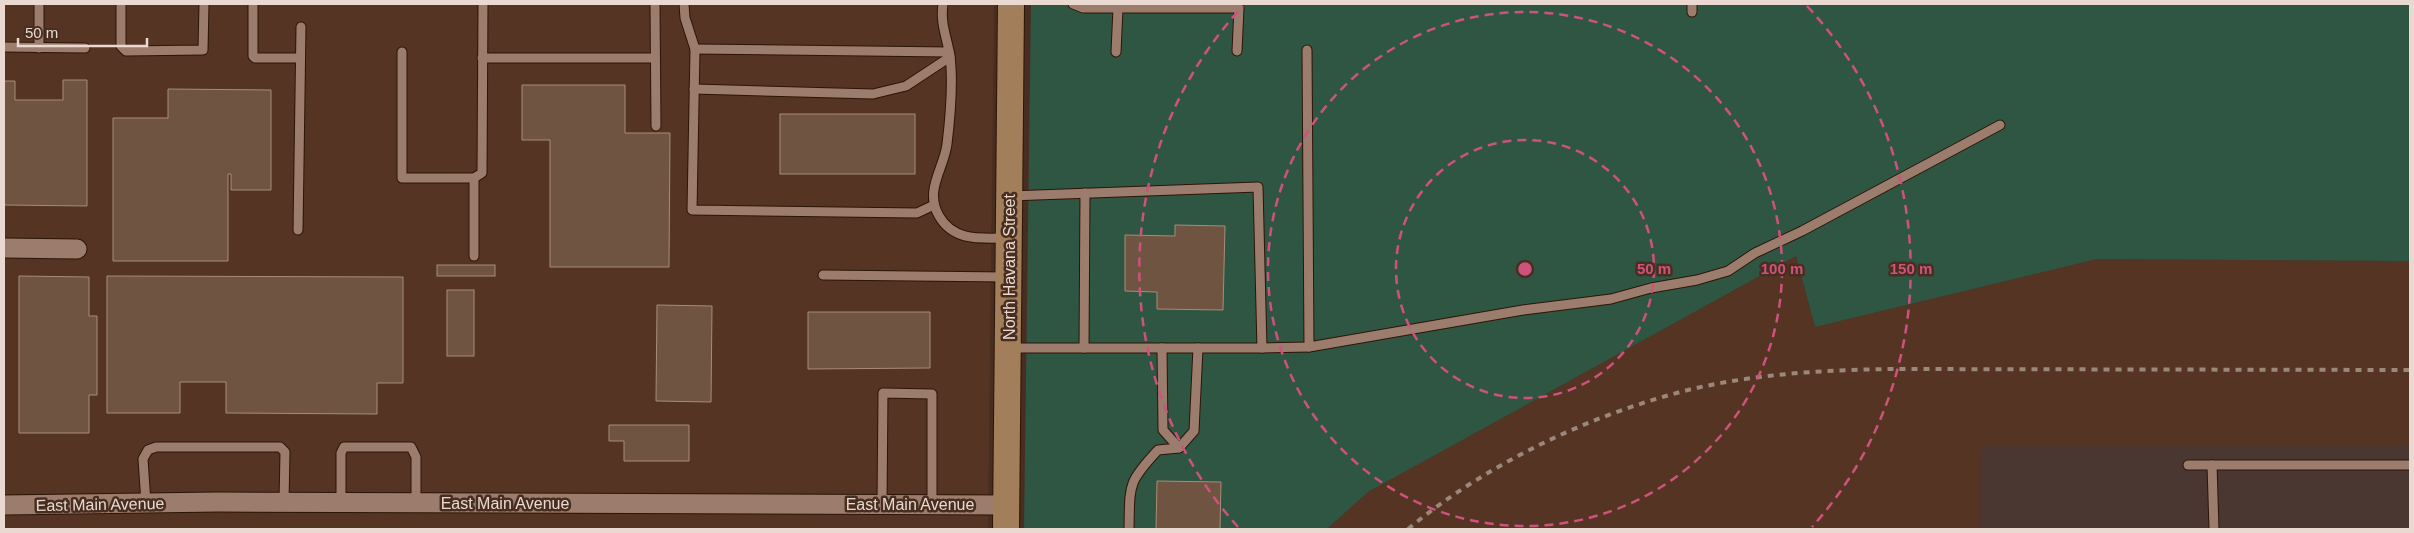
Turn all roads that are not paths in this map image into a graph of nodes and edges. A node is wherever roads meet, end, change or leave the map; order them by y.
1 (39, 4) edge
2 (121, 4) edge
3 (204, 4) edge
4 (253, 4) edge
5 (483, 4) edge
6 (655, 4) edge
7 (684, 4) edge
8 (943, 4) edge
9 (1011, 4) edge
10 (1073, 4) edge
11 (1239, 6) edge
12 (1118, 8) junction
13 (301, 27) dead end
14 (4, 47) edge
15 (39, 48) junction
16 (85, 48) dead end
17 (695, 49) junction
18 (1307, 50) dead end
19 (1237, 51) dead end
20 (402, 52) dead end
21 (1116, 52) dead end
22 (950, 54) junction
23 (300, 58) junction
24 (482, 58) junction
25 (655, 58) junction
26 (694, 89) junction
27 (2000, 125) dead end
28 (656, 126) dead end
29 (474, 178) junction
30 (1085, 193) junction
31 (1010, 196) junction
32 (934, 205) junction
33 (298, 230) dead end
34 (1009, 238) junction
35 (4, 248) edge
36 (78, 249) dead end
37 (474, 256) dead end
38 (823, 275) dead end
39 (1009, 277) junction
40 (1309, 347) junction
41 (1008, 348) junction
42 (1084, 348) junction
43 (1162, 348) junction
44 (1198, 348) junction
45 (1262, 348) junction
46 (1179, 448) junction
47 (2188, 465) dead end
48 (2212, 465) junction
49 (2410, 466) edge
50 (284, 502) junction
51 (146, 503) junction
52 (341, 503) junction
53 (416, 503) junction
54 (882, 504) junction
55 (932, 504) junction
56 (4, 505) edge
57 (1006, 517) edge
58 (1129, 529) edge
59 (2214, 529) edge

1 - 15 lane
2 - 3 lane
4 - 23 lane
5 - 24 lane
6 - 25 lane
7 - 17 lane
8 - 22 lane
9 - 31 street, North Havana Street
10 - 12 lane
11 - 12 lane
11 - 19 lane
12 - 21 lane
13 - 23 lane
14 - 15 lane
15 - 16 lane
17 - 22 lane
17 - 26 lane
18 - 40 lane
20 - 29 lane
22 - 26 lane
22 - 32 lane
23 - 33 lane
24 - 25 lane
24 - 29 lane
25 - 28 lane
26 - 32 lane
27 - 40 lane
29 - 37 lane
30 - 31 lane
30 - 42 lane
30 - 45 lane
31 - 34 street, North Havana Street
32 - 34 lane
34 - 39 street, North Havana Street
35 - 36 street
38 - 39 lane
39 - 41 street, North Havana Street
40 - 45 lane
41 - 42 lane
41 - 57 street, North Havana Street
42 - 43 lane
43 - 44 lane
43 - 46 lane
44 - 45 lane
44 - 46 lane
46 - 58 lane
47 - 48 lane
48 - 49 lane
48 - 59 lane
50 - 51 street, East Main Avenue
50 - 51 lane
50 - 52 street, East Main Avenue
51 - 56 street, East Main Avenue
52 - 53 street, East Main Avenue
52 - 53 lane
53 - 54 street, East Main Avenue
54 - 55 street, East Main Avenue
54 - 55 lane
55 - 57 street, East Main Avenue

